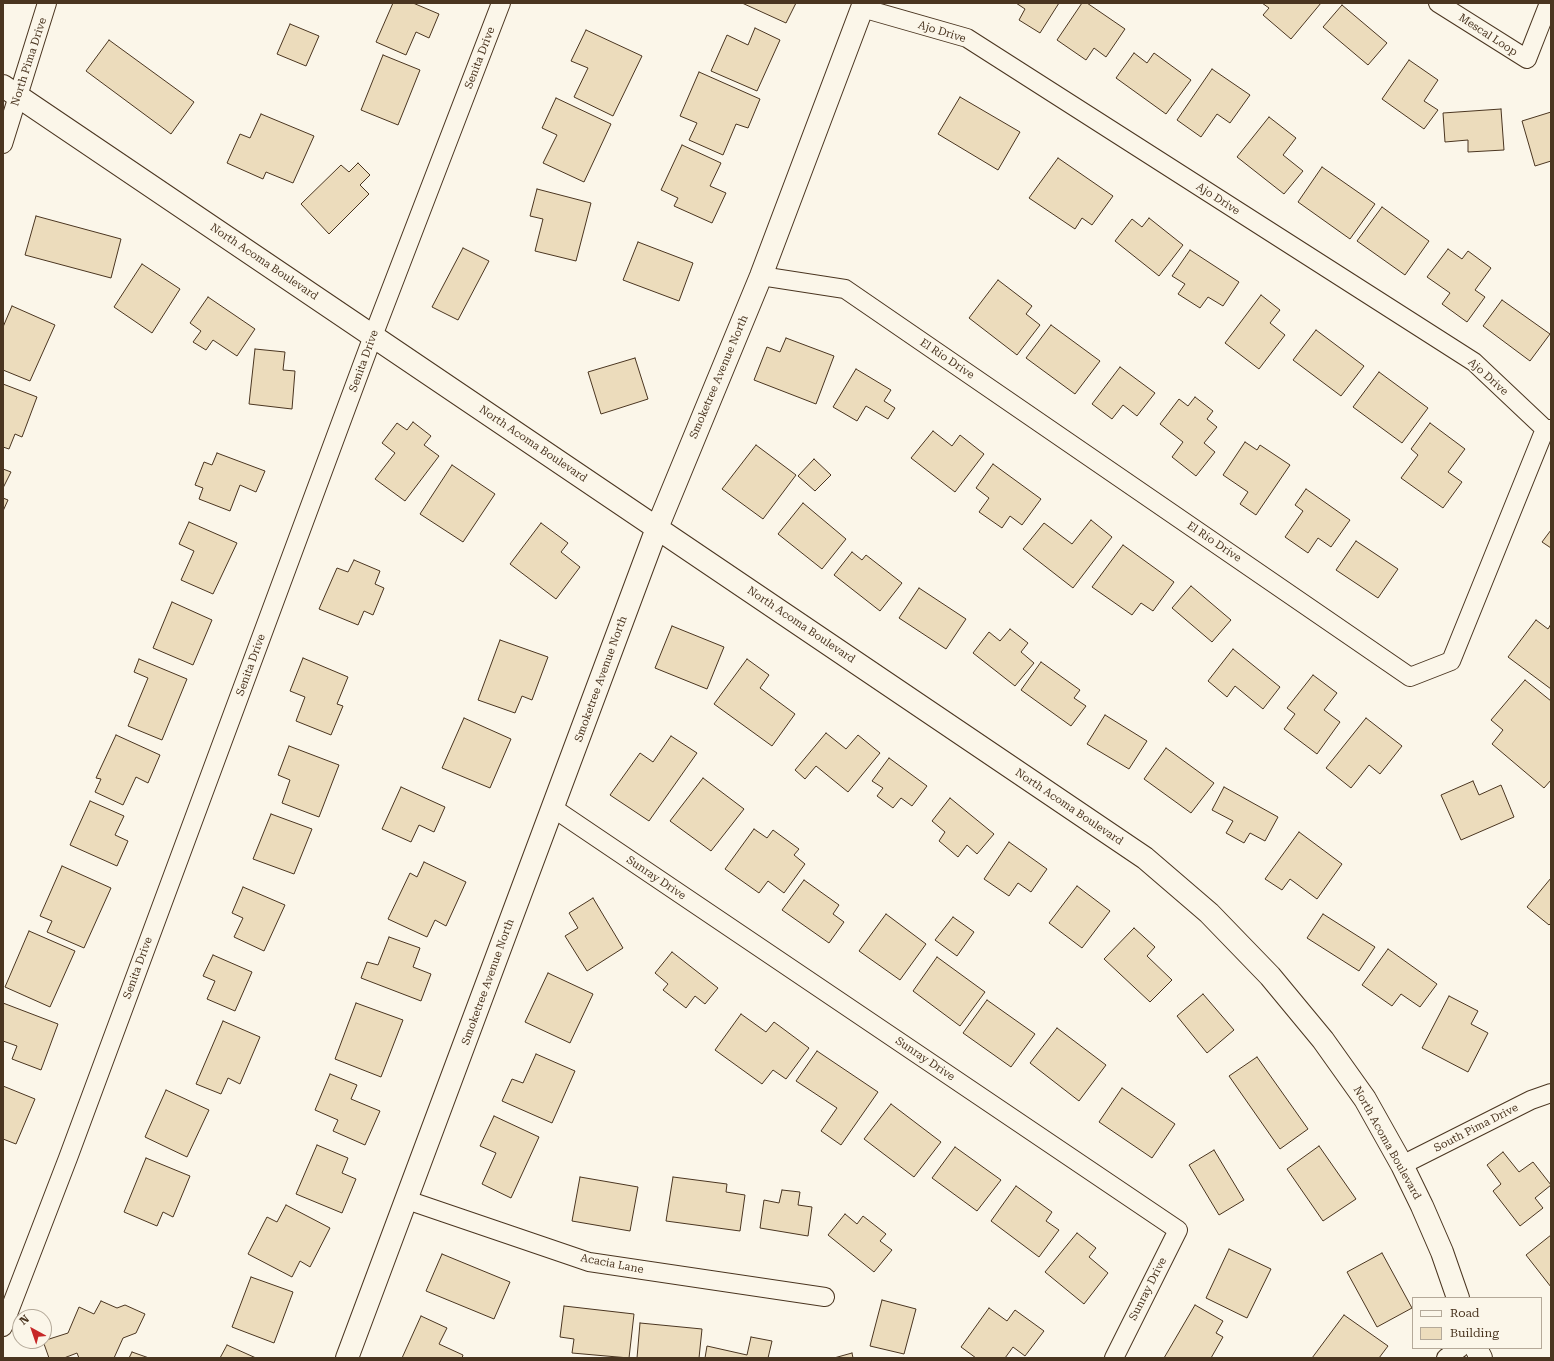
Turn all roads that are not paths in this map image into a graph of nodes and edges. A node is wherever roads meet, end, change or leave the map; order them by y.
1 (47, 3) edge
2 (501, 3) edge
3 (1438, 3) edge
4 (1549, 3) edge
5 (863, 6) edge
6 (10, 91) edge
7 (3, 144) edge
8 (762, 276) junction
9 (373, 336) junction
10 (1548, 429) edge
11 (657, 528) junction
12 (553, 808) junction
13 (1551, 1093) edge
14 (1402, 1165) junction
15 (407, 1200) junction
16 (825, 1297) dead end
17 (1458, 1297) edge
18 (3, 1327) edge
19 (1459, 1349) edge
20 (347, 1358) edge
21 (1114, 1358) edge
22 (1446, 1358) edge

1 - 6 street, North Pima Drive
2 - 9 street, Senita Drive
3 - 4 street, Mescal Loop
5 - 8 main road, Smoketree Avenue North
5 - 10 street, Ajo Drive
6 - 7 street, North Pima Drive
6 - 9 main road, North Acoma Boulevard
8 - 10 street, El Rio Drive
8 - 11 main road, Smoketree Avenue North
9 - 11 main road, North Acoma Boulevard
9 - 18 street, Senita Drive
11 - 12 main road, Smoketree Avenue North
11 - 14 main road, North Acoma Boulevard
12 - 15 main road, Smoketree Avenue North
12 - 21 street, Sunray Drive
13 - 14 street, South Pima Drive
14 - 17 main road, North Acoma Boulevard
15 - 16 street, Acacia Lane
15 - 20 main road, Smoketree Avenue North
19 - 22 street

